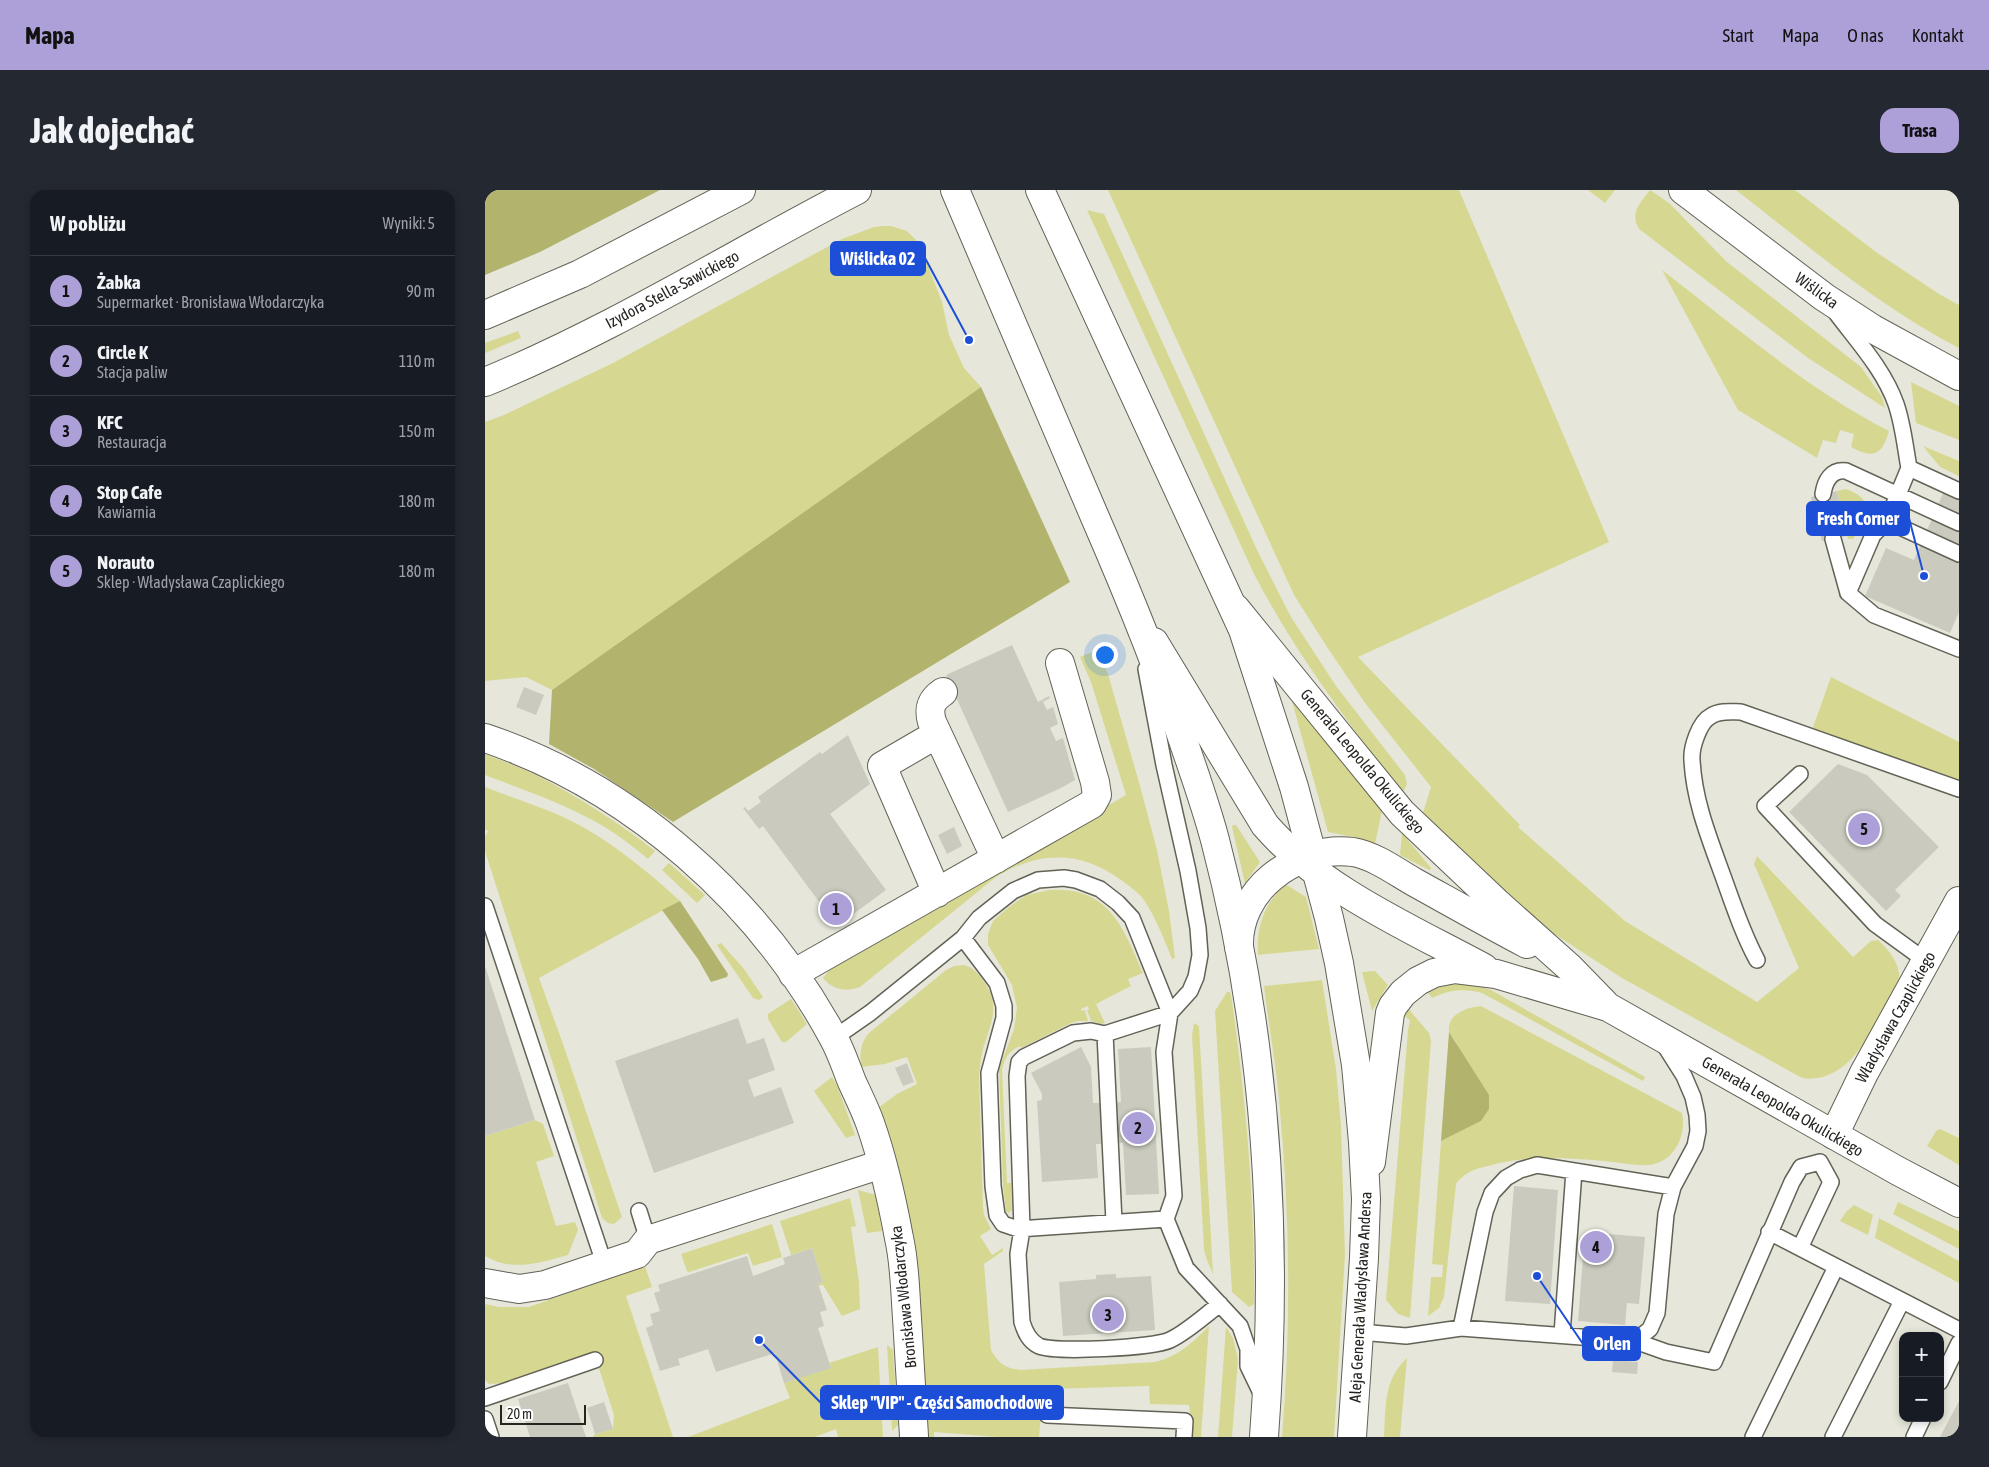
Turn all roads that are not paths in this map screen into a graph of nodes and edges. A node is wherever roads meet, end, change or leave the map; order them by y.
1 (741, 190) edge
2 (857, 190) edge
3 (955, 190) edge
4 (1040, 190) edge
5 (1683, 190) edge
6 (1824, 296) junction
7 (485, 315) edge
8 (1959, 376) edge
9 (485, 382) edge
10 (1909, 468) junction
11 (1959, 491) edge
12 (1823, 494) dead end
13 (1897, 494) junction
14 (1887, 521) junction
15 (1959, 523) edge
16 (1833, 539) dead end
17 (1959, 554) edge
18 (1848, 593) junction
19 (1233, 605) junction
20 (1135, 610) junction
21 (1959, 648) edge
22 (1060, 663) dead end
23 (943, 692) dead end
24 (485, 738) edge
25 (925, 741) dead end
26 (1799, 774) dead end
27 (1959, 789) edge
28 (1309, 855) junction
29 (996, 859) junction
30 (937, 893) junction
31 (1959, 901) edge
32 (485, 906) edge
33 (963, 938) junction
34 (1239, 954) junction
35 (1757, 960) dead end
36 (1926, 961) junction
37 (1570, 968) junction
38 (793, 974) junction
39 (1495, 974) junction
40 (1608, 1006) junction
41 (1170, 1012) junction
42 (1105, 1034) junction
43 (1657, 1035) junction
44 (834, 1038) junction
45 (1827, 1148) junction
46 (882, 1164) junction
47 (1574, 1172) junction
48 (1673, 1187) junction
49 (1366, 1198) junction
50 (1959, 1203) edge
51 (639, 1211) dead end
52 (1166, 1219) junction
53 (1114, 1222) junction
54 (1022, 1229) junction
55 (1769, 1232) junction
56 (648, 1240) junction
57 (1800, 1248) junction
58 (605, 1266) junction
59 (1836, 1266) junction
60 (485, 1283) edge
61 (1902, 1301) junction
62 (1220, 1304) junction
63 (1461, 1328) junction
64 (1959, 1330) edge
65 (1360, 1332) junction
66 (1562, 1334) junction
67 (1635, 1341) junction
68 (1959, 1343) edge
69 (595, 1360) dead end
70 (1942, 1377) edge
71 (485, 1398) edge
72 (1267, 1403) junction
73 (1047, 1415) dead end
74 (485, 1419) edge
75 (1921, 1422) edge
76 (491, 1437) edge
77 (914, 1437) edge
78 (1184, 1437) edge
79 (1264, 1437) edge
80 (1352, 1437) edge
81 (1753, 1437) edge
82 (1833, 1437) edge
83 (1914, 1437) edge

1 - 7 main road
2 - 9 main road, Izydora Stella-Sawickiego
3 - 20 main road
4 - 19 main road
5 - 6 main road, Wiślicka
6 - 8 main road, Wiślicka
6 - 10 lane
10 - 11 lane
10 - 13 lane
12 - 13 lane
13 - 14 lane
13 - 15 lane
14 - 17 lane
14 - 18 lane
16 - 18 lane
18 - 21 lane
19 - 28 main road, Aleja Generała Władysława Andersa
19 - 37 main road, Generała Leopolda Okulickiego
20 - 28 main road, Generała Leopolda Okulickiego
20 - 34 main road
20 - 41 lane
22 - 29 main road
23 - 29 main road
24 - 38 main road, Bronisława Włodarczyka
25 - 30 main road
26 - 36 lane
27 - 35 lane
28 - 34 main road, Generała Leopolda Okulickiego
28 - 37 main road, Generała Leopolda Okulickiego
28 - 39 main road, Generała Leopolda Okulickiego
28 - 49 main road, Aleja Generała Władysława Andersa
29 - 30 main road
30 - 38 main road
31 - 36 main road, Władysława Czaplickiego
32 - 58 lane
33 - 41 lane
33 - 44 lane
33 - 54 lane
34 - 72 main road
36 - 45 main road, Władysława Czaplickiego
37 - 40 main road, Generała Leopolda Okulickiego
38 - 44 main road, Bronisława Włodarczyka
39 - 40 main road, Generała Leopolda Okulickiego
39 - 49 main road, Generała Leopolda Okulickiego
40 - 43 main road, Generała Leopolda Okulickiego
41 - 42 lane
41 - 52 lane
42 - 53 lane
42 - 54 lane
43 - 45 main road, Generała Leopolda Okulickiego
43 - 48 lane
44 - 46 main road, Bronisława Włodarczyka
45 - 50 main road, Generała Leopolda Okulickiego
45 - 55 lane
45 - 57 lane
46 - 56 main road
46 - 77 main road, Bronisława Włodarczyka
47 - 48 lane
47 - 63 lane
47 - 66 lane
48 - 67 lane
49 - 65 main road, Aleja Generała Władysława Andersa
51 - 56 lane
52 - 53 lane
52 - 62 lane
53 - 54 lane
54 - 62 lane
55 - 57 lane
55 - 67 lane
56 - 58 main road
57 - 59 lane
58 - 60 main road
59 - 61 lane
59 - 81 lane
61 - 64 lane
61 - 82 lane
62 - 72 lane
63 - 65 lane
63 - 66 lane
65 - 80 main road, Aleja Generała Władysława Andersa
66 - 67 lane
68 - 70 lane
69 - 71 lane
72 - 79 main road
73 - 78 lane
74 - 76 lane
75 - 83 lane

